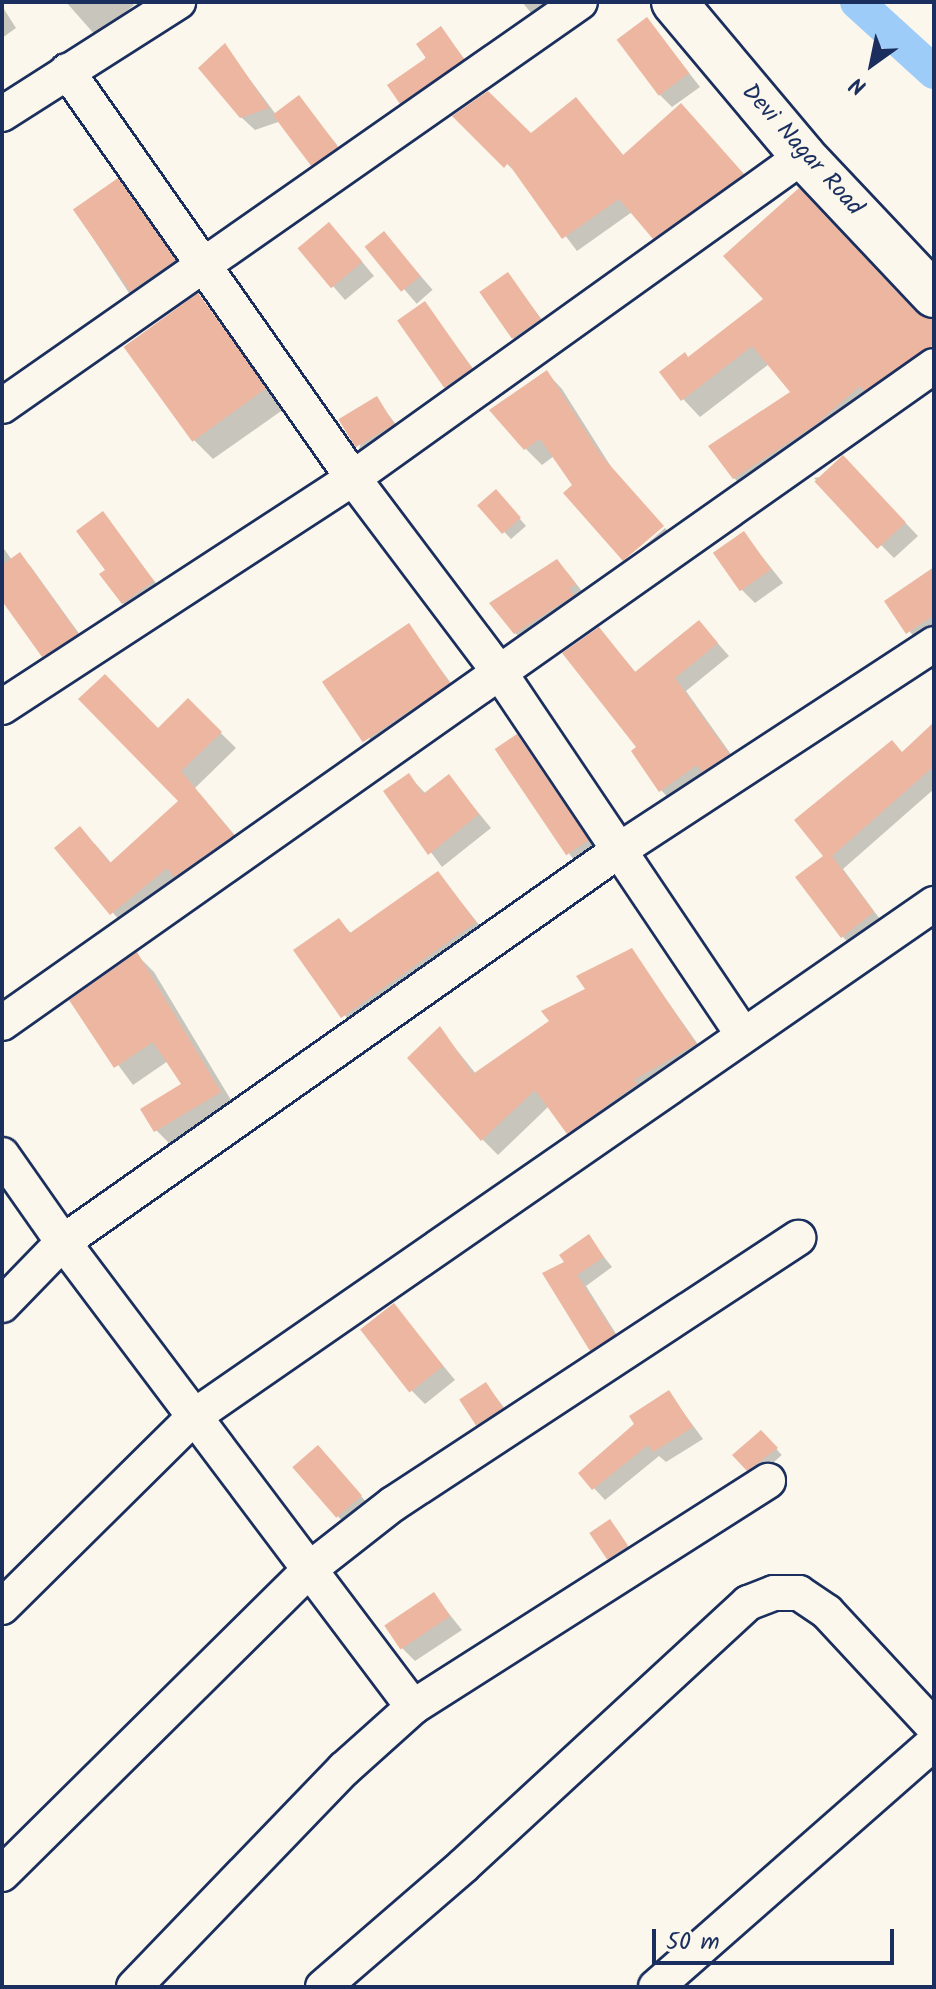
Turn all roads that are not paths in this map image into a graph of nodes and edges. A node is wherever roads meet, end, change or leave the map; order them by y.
1 (178, 2) edge
2 (580, 2) edge
3 (674, 2) edge
4 (67, 71) junction
5 (2, 114) edge
6 (803, 156) junction
7 (202, 264) junction
8 (934, 295) edge
9 (934, 366) edge
10 (2, 406) edge
11 (353, 478) junction
12 (934, 644) edge
13 (500, 673) junction
14 (2, 707) edge
15 (621, 849) junction
16 (934, 904) edge
17 (2, 1023) edge
18 (743, 1034) junction
19 (2, 1155) edge
20 (798, 1238) dead end
21 (63, 1242) junction
22 (2, 1305) edge
23 (196, 1415) junction
24 (768, 1481) dead end
25 (311, 1568) junction
26 (2, 1607) edge
27 (413, 1707) junction
28 (934, 1727) edge
29 (934, 1743) edge
30 (2, 1874) edge
31 (134, 1987) edge
32 (323, 1987) edge
33 (656, 1987) edge

1 - 4 street
2 - 7 street
3 - 6 street, Devi Nagar Road
4 - 5 street
4 - 7 street
6 - 8 street, Devi Nagar Road
6 - 11 street
7 - 10 street
7 - 11 street
9 - 13 street
11 - 13 street
11 - 14 street
12 - 15 street
13 - 15 street
13 - 17 street
15 - 18 street
15 - 21 street
16 - 18 street
18 - 23 street
19 - 21 street
20 - 25 street
21 - 22 street
21 - 23 street
23 - 25 street
23 - 26 street
24 - 27 street
25 - 27 street
25 - 30 street
27 - 31 street
28 - 32 street
29 - 33 street

